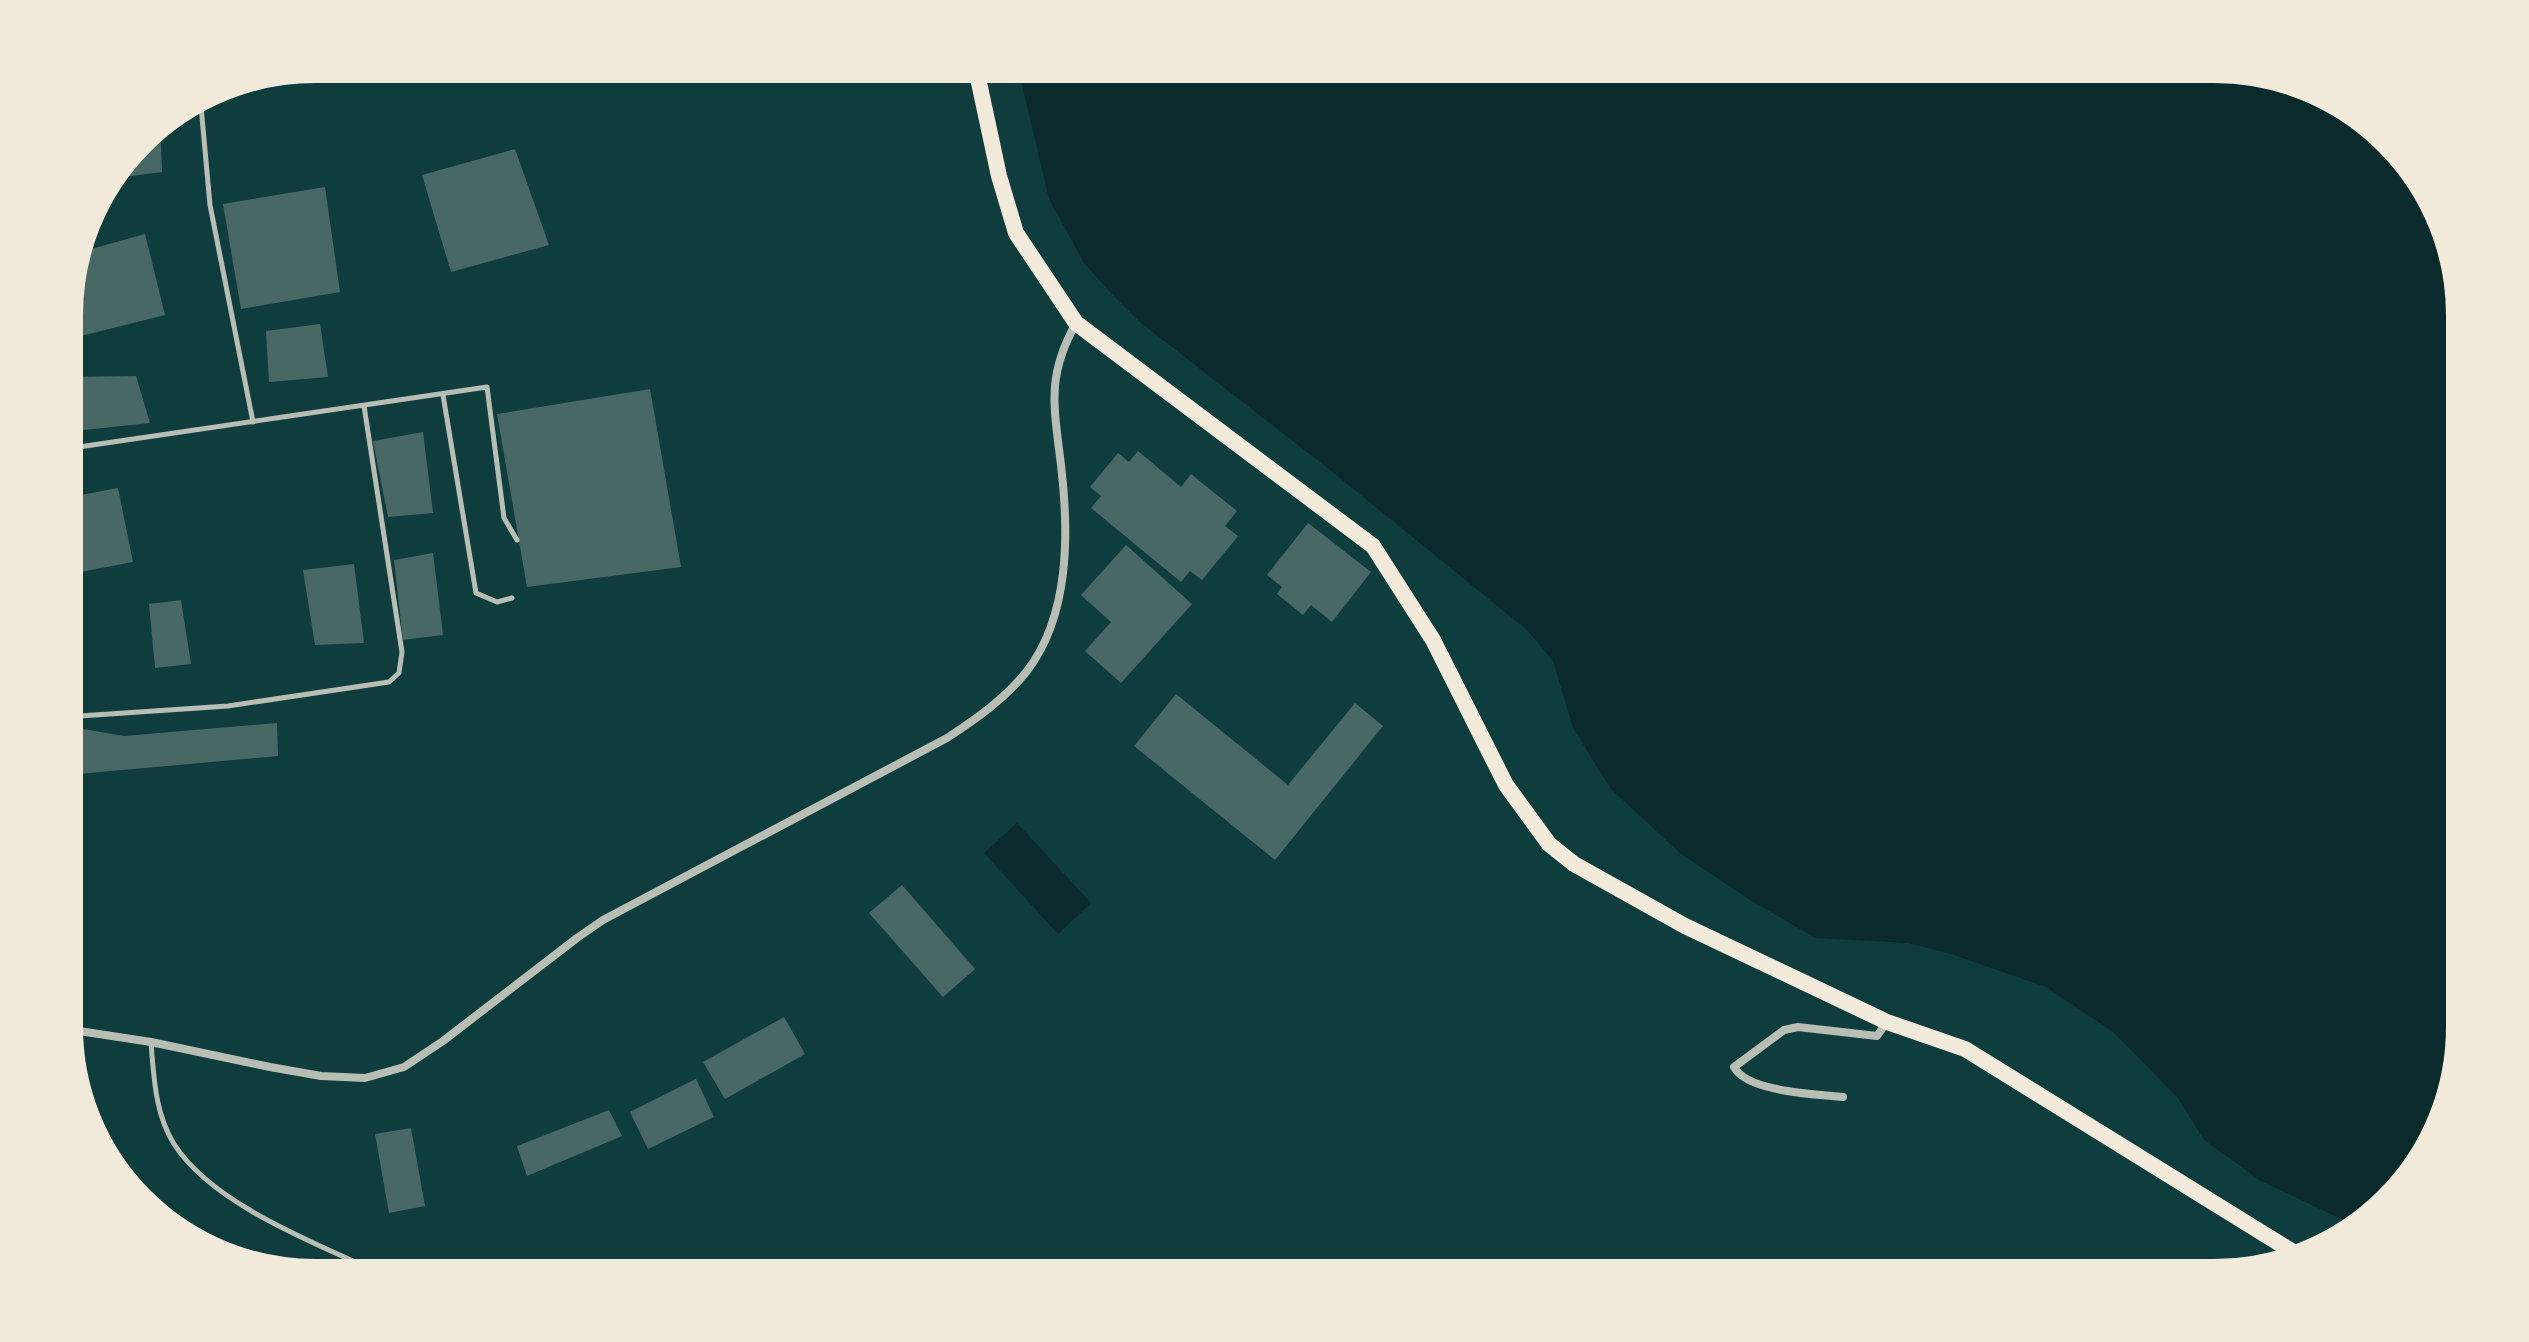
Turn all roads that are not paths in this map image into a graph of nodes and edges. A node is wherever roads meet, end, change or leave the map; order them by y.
1 (978, 79) edge
2 (201, 108) edge
3 (1076, 323) junction
4 (443, 395) junction
5 (364, 406) junction
6 (253, 422) junction
7 (79, 447) edge
8 (517, 540) dead end
9 (512, 598) dead end
10 (78, 716) edge
11 (1887, 1022) junction
12 (78, 1031) edge
13 (151, 1042) junction
14 (1843, 1097) dead end
15 (2291, 1251) edge
16 (362, 1264) edge

1 - 3 main road
2 - 6 lane
3 - 11 main road
3 - 13 street
4 - 5 lane
4 - 8 lane
4 - 9 lane
5 - 6 lane
5 - 10 lane
6 - 7 lane
11 - 14 street
11 - 15 main road
12 - 13 street
13 - 16 lane

